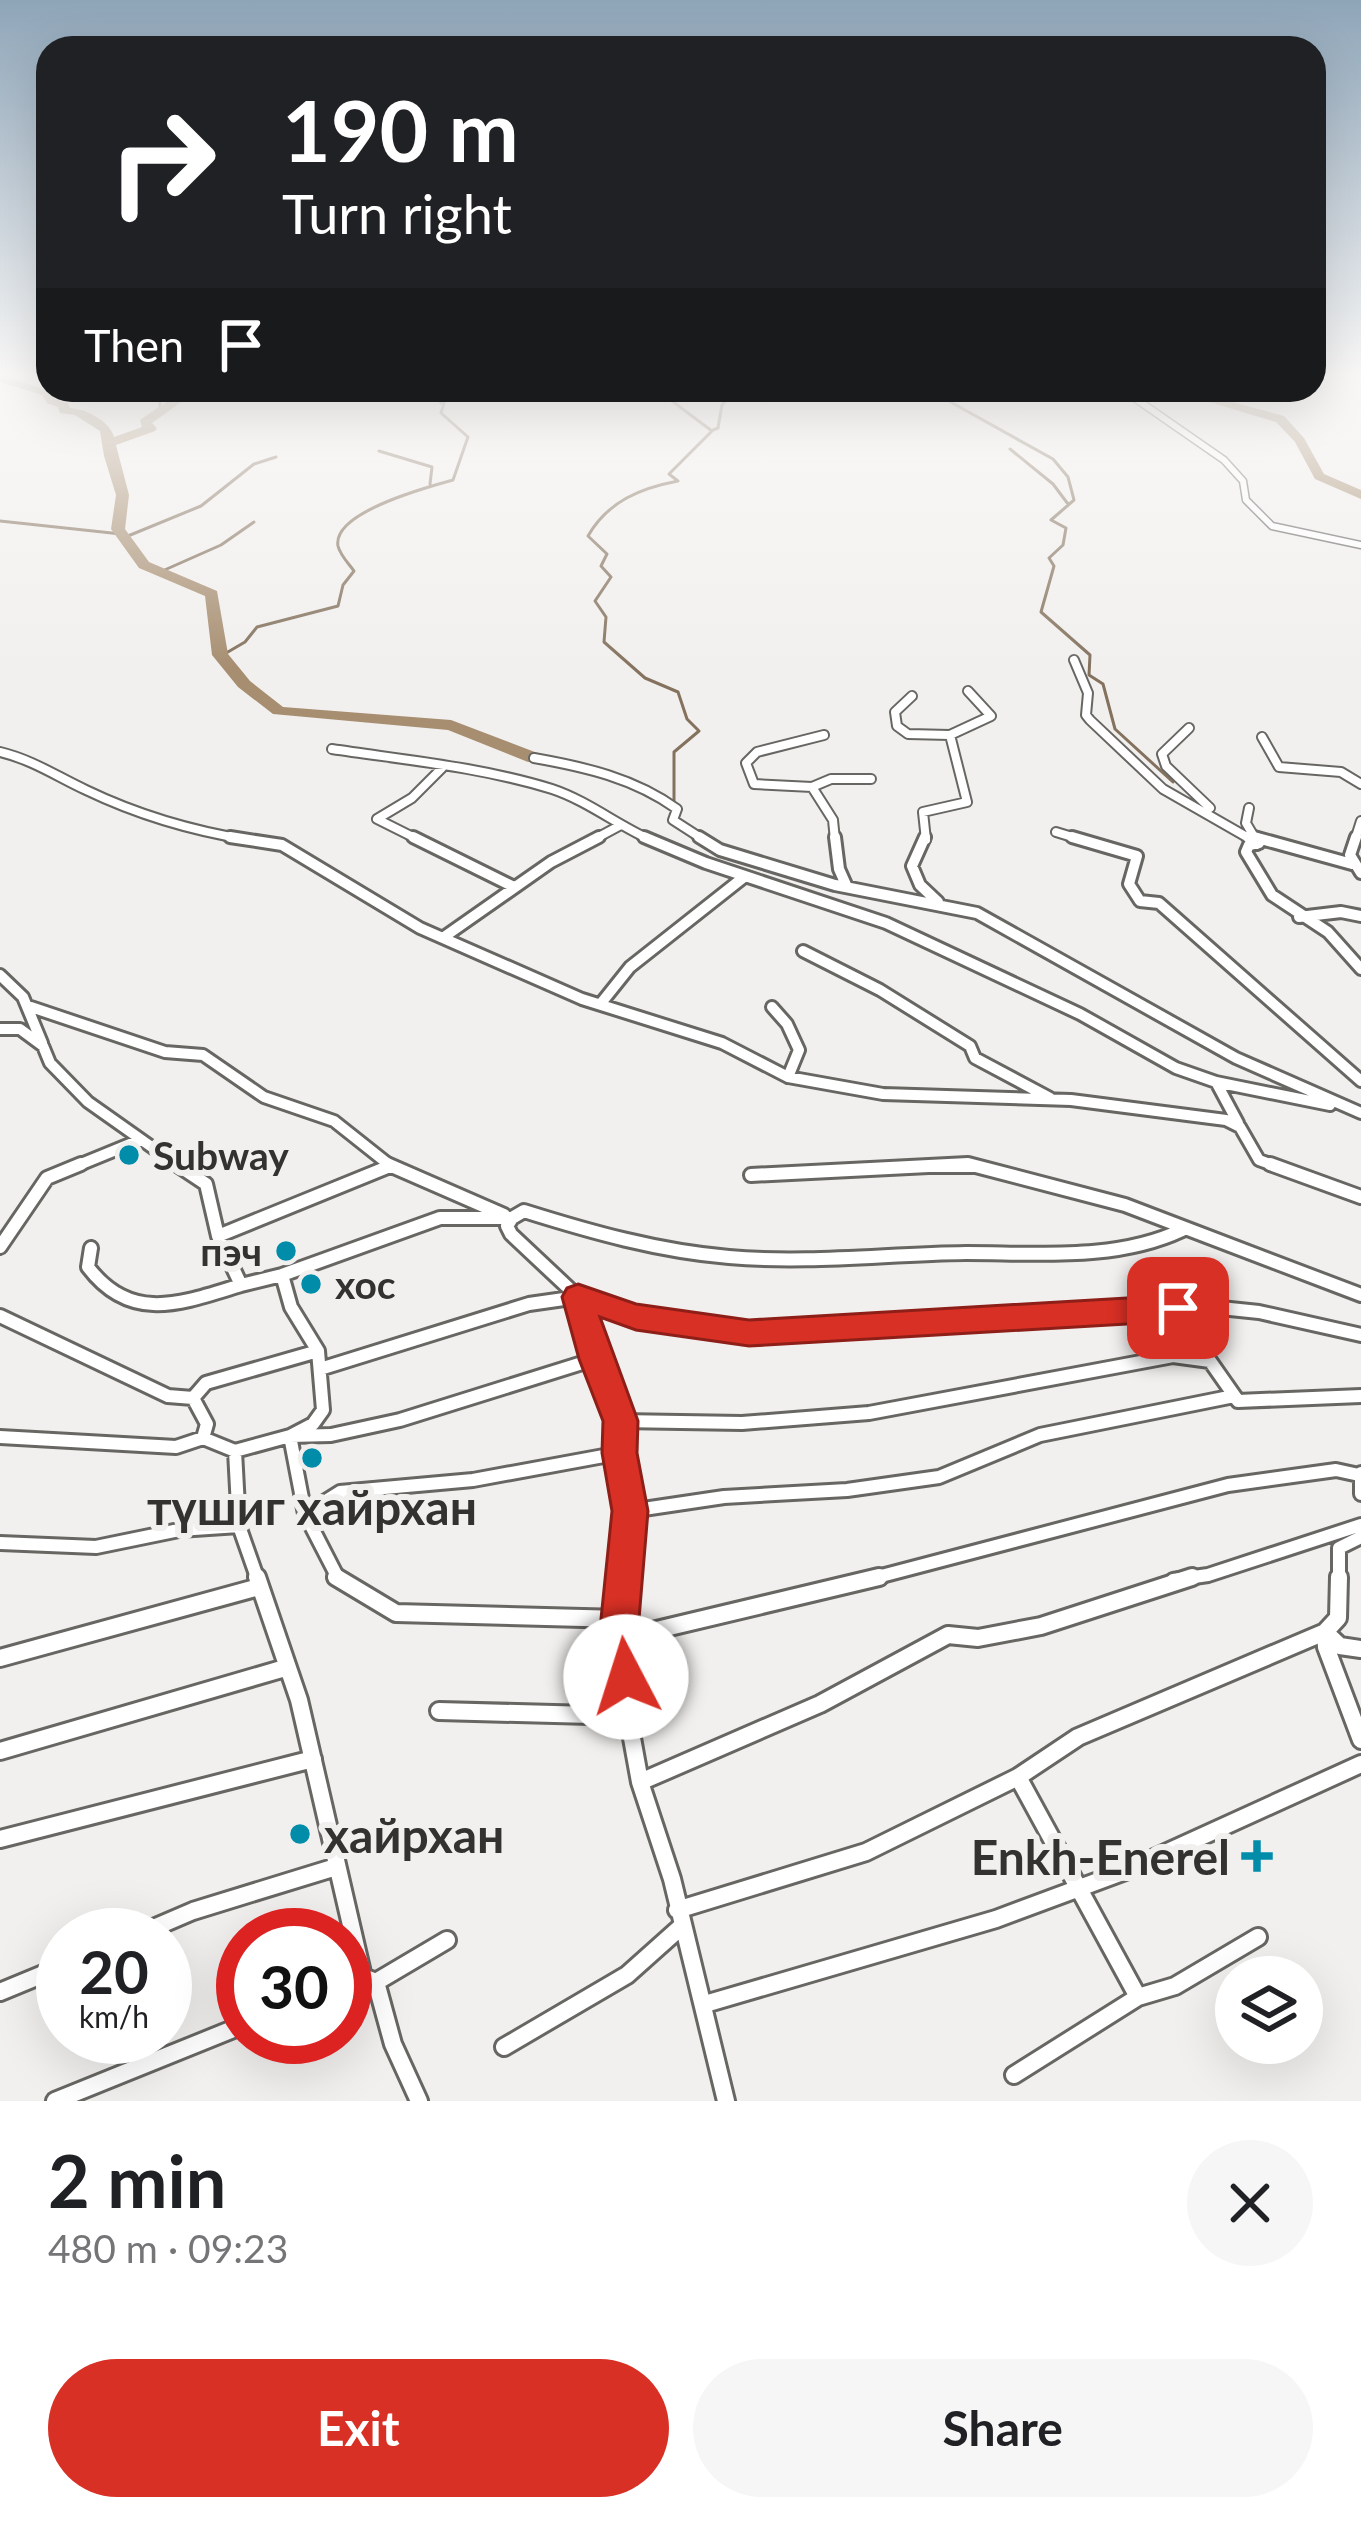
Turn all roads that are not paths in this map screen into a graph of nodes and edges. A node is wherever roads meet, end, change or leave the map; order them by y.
1 (1237, 472) edge
2 (1361, 545) edge
3 (1074, 660) dead end
4 (968, 691) dead end
5 (912, 696) dead end
6 (1189, 728) dead end
7 (824, 735) dead end
8 (950, 735) junction
9 (1262, 736) dead end
10 (332, 748) dead end
11 (0, 752) edge
12 (534, 758) dead end
13 (442, 768) junction
14 (872, 779) dead end
15 (1361, 784) edge
16 (812, 787) junction
17 (1249, 808) dead end
18 (1361, 821) edge
19 (1246, 823) junction
20 (619, 826) junction
21 (1056, 832) dead end
22 (1260, 843) junction
23 (1357, 869) edge
24 (744, 877) junction
25 (514, 887) junction
26 (847, 887) junction
27 (940, 904) junction
28 (1361, 916) edge
29 (1299, 917) junction
30 (444, 937) junction
31 (802, 951) dead end
32 (1361, 969) edge
33 (0, 975) edge
34 (602, 1002) junction
35 (32, 1007) junction
36 (772, 1007) dead end
37 (0, 1029) edge
38 (43, 1046) junction
39 (788, 1077) junction
40 (1361, 1081) edge
41 (1216, 1082) junction
42 (1052, 1100) junction
43 (1344, 1107) junction
44 (1361, 1113) edge
45 (1240, 1126) junction
46 (140, 1140) junction
47 (390, 1166) junction
48 (751, 1175) dead end
49 (1361, 1197) edge
50 (512, 1219) junction
51 (1182, 1230) junction
52 (218, 1236) junction
53 (0, 1246) edge
54 (91, 1247) dead end
55 (282, 1274) junction
56 (241, 1286) junction
57 (1361, 1295) edge
58 (578, 1297) junction
59 (0, 1316) edge
60 (1361, 1335) edge
61 (318, 1352) junction
62 (595, 1359) junction
63 (320, 1369) junction
64 (1234, 1396) junction
65 (1361, 1396) edge
66 (193, 1398) junction
67 (0, 1421) edge
68 (620, 1421) junction
69 (290, 1436) junction
70 (6, 1438) edge
71 (203, 1438) junction
72 (235, 1451) junction
73 (620, 1453) junction
74 (1360, 1474) edge
75 (1361, 1494) edge
76 (630, 1511) junction
77 (305, 1514) junction
78 (1361, 1525) edge
79 (239, 1526) junction
80 (1361, 1537) edge
81 (0, 1544) edge
82 (259, 1587) junction
83 (620, 1619) junction
84 (1325, 1632) junction
85 (623, 1638) junction
86 (1361, 1649) edge
87 (0, 1658) edge
88 (285, 1668) junction
89 (439, 1712) dead end
90 (628, 1716) junction
91 (1361, 1740) edge
92 (0, 1751) edge
93 (313, 1759) junction
94 (1361, 1763) edge
95 (1018, 1777) junction
96 (640, 1782) junction
97 (0, 1839) edge
98 (336, 1867) junction
99 (1079, 1889) junction
100 (348, 1908) edge
101 (192, 1912) edge
102 (680, 1917) junction
103 (1258, 1937) dead end
104 (447, 1940) dead end
105 (36, 1977) edge
106 (372, 1978) edge
107 (372, 1985) edge
108 (0, 1992) edge
109 (1138, 1997) junction
110 (705, 2004) junction
111 (216, 2036) edge
112 (504, 2047) dead end
113 (1014, 2075) dead end
114 (55, 2101) edge
115 (419, 2101) edge
116 (726, 2101) edge

1 - 2 street
3 - 22 street
4 - 8 street
5 - 8 street
6 - 19 street
7 - 16 street
8 - 27 street
9 - 15 street
10 - 13 street
11 - 30 street
12 - 26 street
13 - 20 street
13 - 25 street
14 - 16 street
16 - 26 street
17 - 19 street
18 - 23 street
19 - 22 street
20 - 24 street
20 - 25 street
21 - 40 street
22 - 23 street
22 - 29 street
24 - 34 street
24 - 41 street
25 - 30 street
26 - 27 street
27 - 43 street
28 - 29 street
29 - 32 street
30 - 34 street
31 - 42 street
33 - 35 street
34 - 39 street
35 - 38 street
35 - 47 street
36 - 39 street
37 - 38 street
38 - 46 street
39 - 42 street
41 - 43 street
41 - 45 street
42 - 45 street
43 - 44 street
45 - 49 street
46 - 52 street
46 - 53 street
47 - 50 street
47 - 52 street
48 - 51 street
50 - 51 street
50 - 55 street
50 - 58 street
51 - 57 street
52 - 56 street
54 - 56 street
55 - 56 street
55 - 61 street
58 - 60 street
58 - 62 street
58 - 63 street
59 - 66 street
61 - 63 street
61 - 66 street
62 - 68 street
62 - 69 street
63 - 69 street
64 - 65 street
64 - 68 street
64 - 76 street
66 - 71 street
67 - 70 street
68 - 73 street
69 - 72 street
69 - 77 street
70 - 71 street
71 - 72 street
72 - 79 street
73 - 76 street
73 - 77 street
74 - 75 street
74 - 85 street
76 - 83 street
77 - 83 street
78 - 96 street
79 - 81 street
79 - 82 street
80 - 84 street
82 - 87 street
82 - 88 street
83 - 85 street
84 - 86 street
84 - 91 street
84 - 95 street
85 - 90 street
88 - 92 street
88 - 93 street
89 - 90 street
90 - 96 street
93 - 97 street
93 - 98 street
94 - 99 street
95 - 99 street
95 - 102 street
96 - 102 street
98 - 100 street
98 - 101 street
99 - 109 street
99 - 110 street
102 - 110 street
102 - 112 street
103 - 109 street
104 - 106 street
105 - 108 street
107 - 115 street
109 - 113 street
110 - 116 street
111 - 114 street

